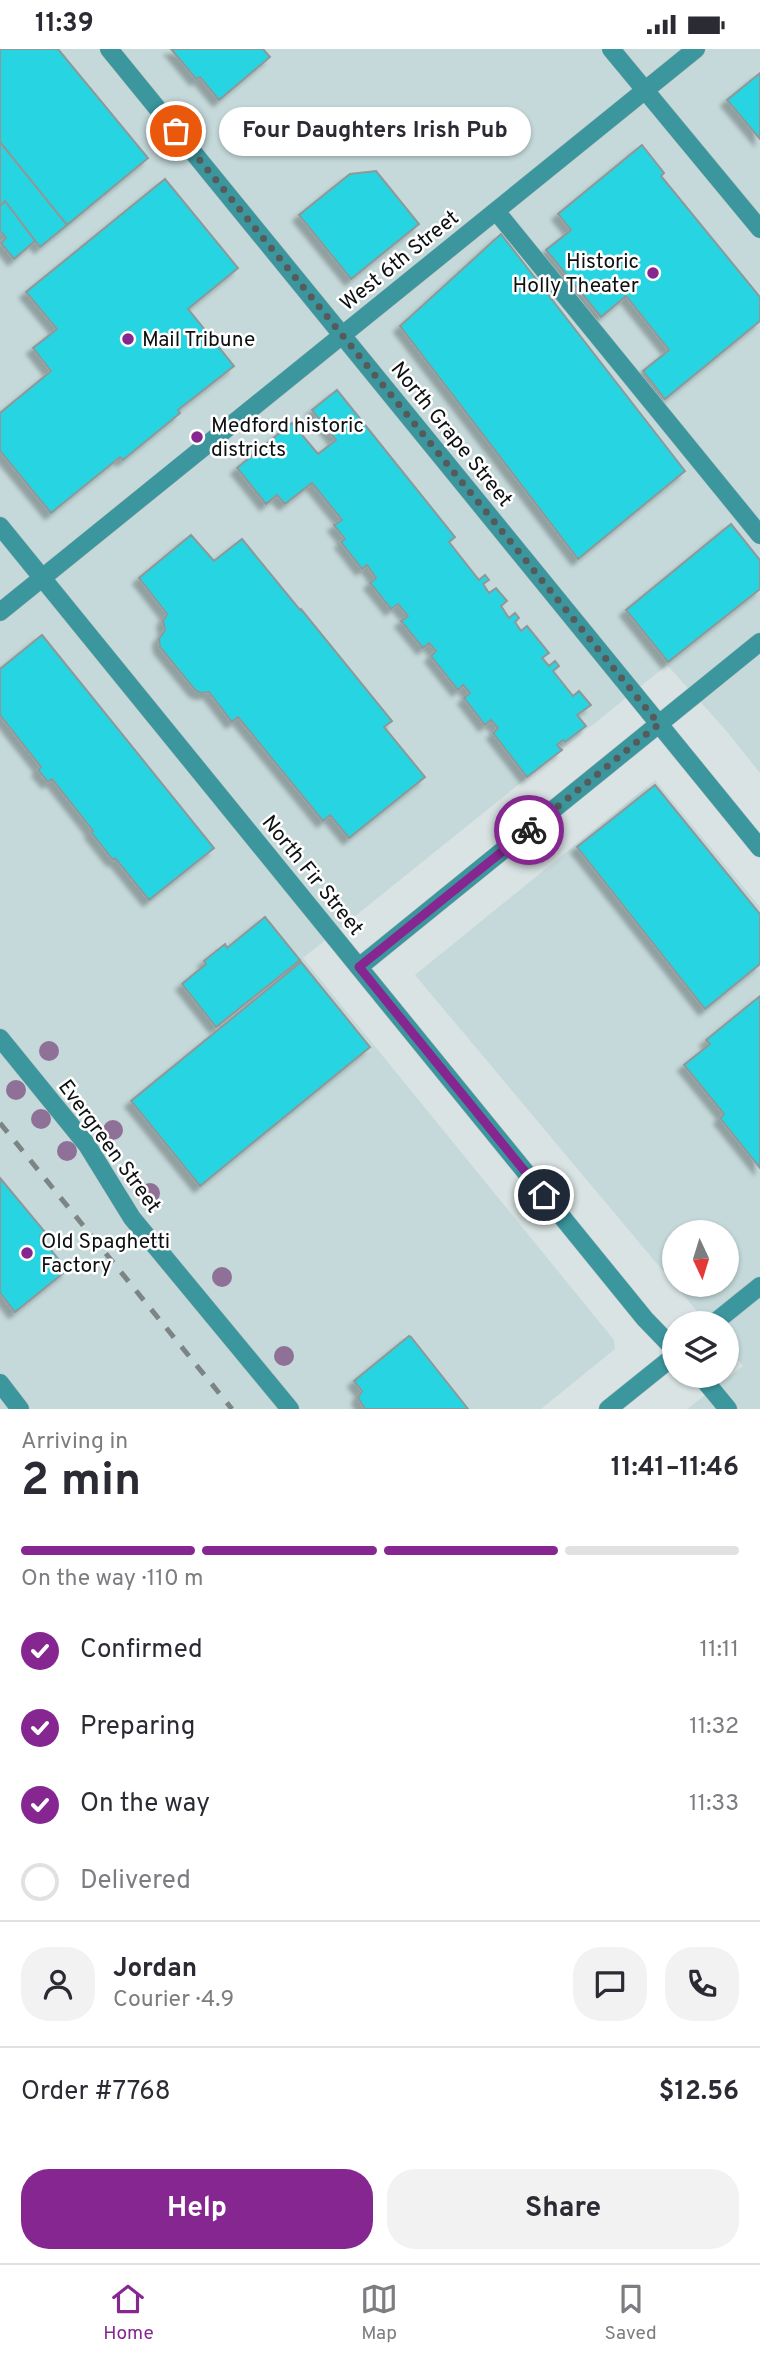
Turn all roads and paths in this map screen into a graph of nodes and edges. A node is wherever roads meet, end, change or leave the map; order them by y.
1 (109, 49) edge
2 (611, 49) edge
3 (696, 49) edge
4 (645, 91) junction
5 (496, 211) junction
6 (760, 229) edge
7 (342, 335) junction
8 (0, 526) edge
9 (760, 535) edge
10 (43, 578) junction
11 (0, 612) edge
12 (760, 642) edge
13 (659, 724) junction
14 (760, 848) edge
15 (359, 967) junction
16 (0, 1038) edge
17 (760, 1286) edge
18 (729, 1311) edge
19 (662, 1336) edge
20 (662, 1366) edge
21 (0, 1383) edge
22 (710, 1388) edge
23 (20, 1409) edge
24 (290, 1409) edge
25 (608, 1409) edge
26 (729, 1409) edge

1 - 7 street, North Grape Street
2 - 4 street
3 - 4 street, West 6th Street
4 - 5 street, West 6th Street
4 - 6 street
5 - 7 street, West 6th Street
5 - 9 street
7 - 10 street, West 6th Street
7 - 13 street, North Grape Street
8 - 10 street, North Fir Street
10 - 11 street, West 6th Street
10 - 15 street, North Fir Street
12 - 13 street
13 - 14 street, North Grape Street
13 - 15 street
15 - 19 street, North Fir Street
16 - 24 street, Evergreen Street
17 - 18 street
20 - 25 street
21 - 23 street
22 - 26 street

